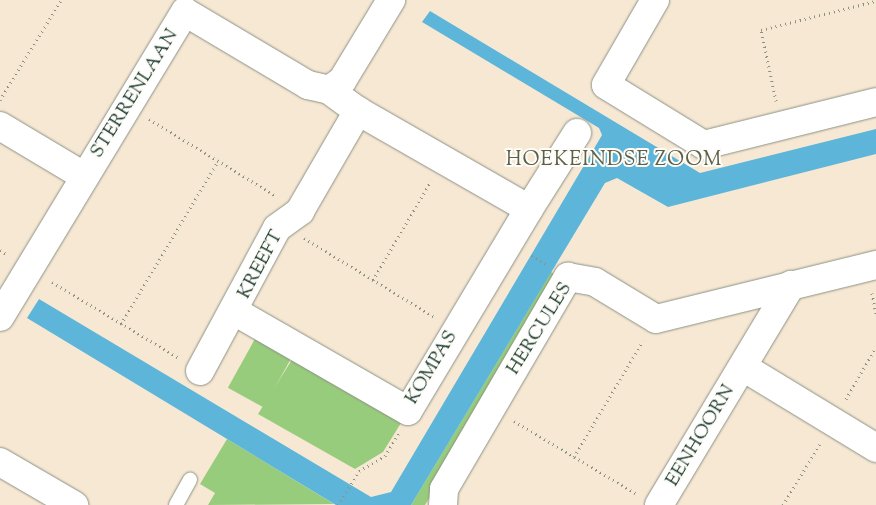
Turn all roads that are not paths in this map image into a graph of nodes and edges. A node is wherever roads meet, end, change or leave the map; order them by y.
1 (391, 0) edge
2 (654, 0) edge
3 (183, 6) edge
4 (329, 90) junction
5 (876, 102) edge
6 (358, 111) junction
7 (0, 126) edge
8 (577, 133) dead end
9 (84, 176) junction
10 (529, 209) junction
11 (873, 275) edge
12 (791, 286) junction
13 (236, 312) junction
14 (0, 318) edge
15 (743, 367) junction
16 (200, 371) road end
17 (876, 448) edge
18 (0, 462) edge
19 (190, 480) dead end
20 (653, 503) edge
21 (74, 505) edge
22 (176, 505) edge
23 (444, 505) edge

1 - 4 street
2 - 5 street
3 - 4 street, STERRENLAAN
3 - 9 street, STERRENLAAN
4 - 6 street
6 - 10 street
6 - 13 street, KREEFT
7 - 9 street
8 - 10 street, KOMPAS
9 - 14 street, STERRENLAAN
10 - 13 street, KOMPAS
11 - 12 street
12 - 15 street, EENHOORN
12 - 23 street, HERCULES
13 - 16 street, KREEFT
15 - 17 street, EENHOORN
15 - 20 street, EENHOORN
18 - 21 street
19 - 22 lane

